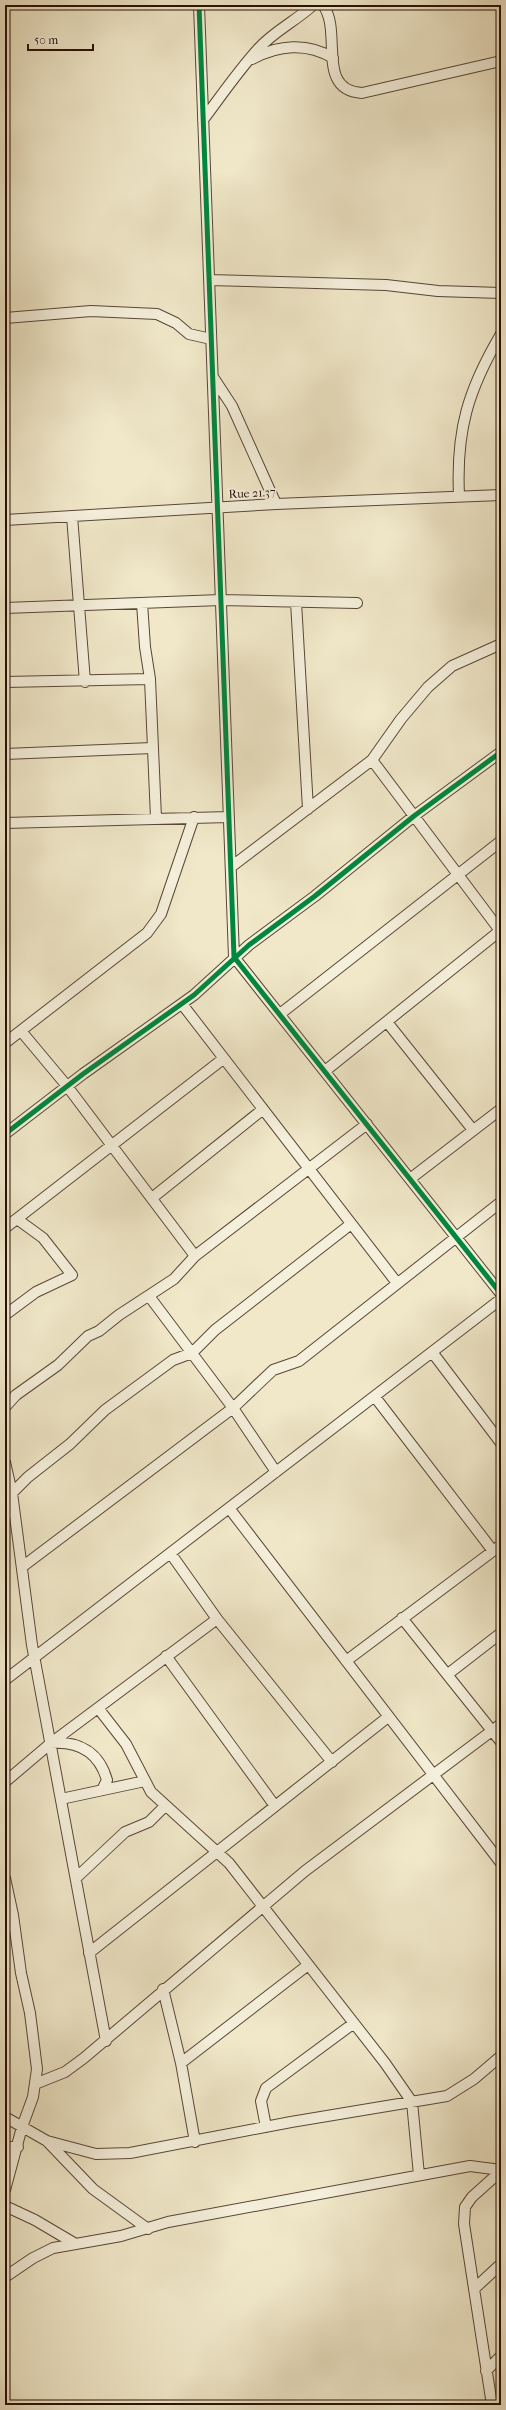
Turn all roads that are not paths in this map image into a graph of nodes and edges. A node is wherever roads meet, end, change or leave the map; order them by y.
1 (199, 5) edge
2 (313, 5) edge
3 (323, 5) edge
4 (333, 58) junction
5 (250, 60) junction
6 (501, 61) edge
7 (203, 120) junction
8 (209, 280) junction
9 (501, 293) edge
10 (5, 318) edge
11 (501, 334) edge
12 (212, 339) junction
13 (213, 377) junction
14 (459, 495) junction
15 (501, 495) edge
16 (276, 504) junction
17 (218, 507) junction
18 (72, 516) junction
19 (5, 520) edge
20 (221, 600) junction
21 (296, 602) junction
22 (142, 603) junction
23 (357, 603) dead end
24 (78, 605) junction
25 (5, 608) edge
26 (501, 644) edge
27 (150, 679) junction
28 (5, 682) edge
29 (85, 682) junction
30 (152, 748) junction
31 (501, 752) edge
32 (5, 754) edge
33 (372, 760) junction
34 (308, 808) junction
35 (414, 816) junction
36 (194, 817) junction
37 (229, 817) junction
38 (156, 818) junction
39 (5, 823) edge
40 (501, 842) edge
41 (231, 867) junction
42 (457, 875) junction
43 (501, 931) edge
44 (234, 957) junction
45 (182, 1004) junction
46 (280, 1014) junction
47 (387, 1022) junction
48 (21, 1031) junction
49 (5, 1043) edge
50 (223, 1059) junction
51 (325, 1071) junction
52 (68, 1086) junction
53 (501, 1109) edge
54 (262, 1110) junction
55 (367, 1124) junction
56 (473, 1130) junction
57 (5, 1134) edge
58 (112, 1145) junction
59 (308, 1169) junction
60 (410, 1179) junction
61 (152, 1198) junction
62 (501, 1202) edge
63 (17, 1219) junction
64 (351, 1224) junction
65 (5, 1228) edge
66 (456, 1238) junction
67 (195, 1256) junction
68 (398, 1283) junction
69 (501, 1294) edge
70 (149, 1296) junction
71 (501, 1299) edge
72 (5, 1315) edge
73 (432, 1352) junction
74 (192, 1353) junction
75 (375, 1397) junction
76 (5, 1407) edge
77 (233, 1408) junction
78 (501, 1444) edge
79 (5, 1462) edge
80 (276, 1472) junction
81 (12, 1493) junction
82 (229, 1508) junction
83 (497, 1548) edge
84 (171, 1554) junction
85 (22, 1567) junction
86 (402, 1618) junction
87 (217, 1619) junction
88 (501, 1633) edge
89 (35, 1656) junction
90 (166, 1656) junction
91 (346, 1661) junction
92 (448, 1674) junction
93 (5, 1680) edge
94 (98, 1708) junction
95 (388, 1717) junction
96 (497, 1727) edge
97 (501, 1742) edge
98 (51, 1743) junction
99 (332, 1762) junction
100 (433, 1776) junction
101 (145, 1781) junction
102 (5, 1782) edge
103 (103, 1788) junction
104 (61, 1799) junction
105 (165, 1806) junction
106 (276, 1806) junction
107 (218, 1852) junction
108 (501, 1862) edge
109 (5, 1878) edge
110 (76, 1878) junction
111 (262, 1906) junction
112 (90, 1953) junction
113 (308, 1965) junction
114 (163, 1989) junction
115 (354, 2023) junction
116 (106, 2041) junction
117 (501, 2056) edge
118 (181, 2063) junction
119 (35, 2084) junction
120 (412, 2102) junction
121 (5, 2117) edge
122 (22, 2127) junction
123 (266, 2127) junction
124 (47, 2141) junction
125 (195, 2142) junction
126 (5, 2147) edge
127 (18, 2147) junction
128 (501, 2170) edge
129 (419, 2174) junction
130 (5, 2190) edge
131 (5, 2206) edge
132 (148, 2229) junction
133 (74, 2243) junction
134 (501, 2264) edge
135 (5, 2277) edge
136 (474, 2289) junction
137 (501, 2356) edge
138 (486, 2370) junction
139 (492, 2405) edge

1 - 7 street
2 - 5 street
3 - 4 street
4 - 5 street
4 - 6 street
5 - 7 street
7 - 8 street
8 - 9 street
8 - 12 street
10 - 12 street
11 - 14 street
12 - 13 street
13 - 16 street
13 - 17 street
14 - 15 street, Rue 21.37
14 - 16 street, Rue 21.37
16 - 17 street, Rue 21.37
17 - 18 street, Rue 21.37
17 - 20 street
18 - 19 street, Rue 21.37
18 - 24 street
20 - 21 street
20 - 22 street
20 - 37 street
21 - 23 street
21 - 34 street
22 - 24 street
22 - 27 street
24 - 25 street
24 - 29 street
26 - 33 street
27 - 29 street
27 - 30 street
28 - 29 street
30 - 32 street
30 - 38 street
31 - 35 street
33 - 34 street
33 - 35 street
34 - 41 street
35 - 42 street
35 - 44 street
36 - 37 street
36 - 38 street
36 - 48 street
37 - 41 street
38 - 39 street
40 - 42 street
41 - 44 street
42 - 43 street
42 - 46 street
43 - 47 street
44 - 45 street
44 - 46 street
45 - 50 street
45 - 52 street
46 - 51 street
47 - 51 street
47 - 56 street
48 - 49 street
48 - 52 street
50 - 54 street
50 - 58 street
51 - 55 street
52 - 57 street
52 - 58 street
53 - 56 street
54 - 59 street
54 - 61 street
55 - 59 street
55 - 60 street
56 - 60 street
58 - 61 street
58 - 63 street
59 - 64 street
59 - 67 street
60 - 66 street
61 - 67 street
62 - 66 street
63 - 65 street
63 - 72 street
64 - 68 street
64 - 74 street
66 - 68 street
66 - 69 street
67 - 70 street
68 - 77 street
70 - 74 street
70 - 76 street
71 - 73 street
73 - 75 street
73 - 78 street
74 - 77 street
74 - 81 street
75 - 80 street
75 - 83 street
77 - 80 street
77 - 85 street
79 - 81 street
80 - 82 street
81 - 85 street
82 - 84 street
82 - 91 street
83 - 86 street
84 - 87 street
84 - 89 street
85 - 89 street
86 - 91 street
86 - 92 street
87 - 90 street
87 - 99 street
88 - 92 street
89 - 93 street
89 - 98 street
90 - 94 street
90 - 106 street
91 - 95 street
92 - 96 street
94 - 98 street
94 - 101 street
95 - 99 street
95 - 100 street
96 - 97 street
96 - 100 street
98 - 102 street
98 - 103 street
98 - 104 street
99 - 106 street
100 - 108 street
100 - 111 street
101 - 103 street
101 - 105 street
103 - 104 street
104 - 110 street
105 - 107 street
105 - 110 street
106 - 107 street
107 - 111 street
107 - 112 street
109 - 119 street
110 - 112 street
111 - 113 street
111 - 114 street
112 - 116 street
113 - 115 street
113 - 118 street
114 - 116 street
114 - 118 street
115 - 120 street
115 - 123 street
116 - 119 street
117 - 120 street
118 - 125 street
119 - 122 street
120 - 123 street
120 - 129 street
121 - 122 street
122 - 124 street
122 - 127 street
123 - 125 street
124 - 125 street
124 - 132 street
126 - 127 street
127 - 130 street
128 - 129 street
128 - 136 street
129 - 132 street
131 - 133 street
132 - 133 street
133 - 135 street
134 - 136 street
136 - 138 street
137 - 138 street
138 - 139 street

